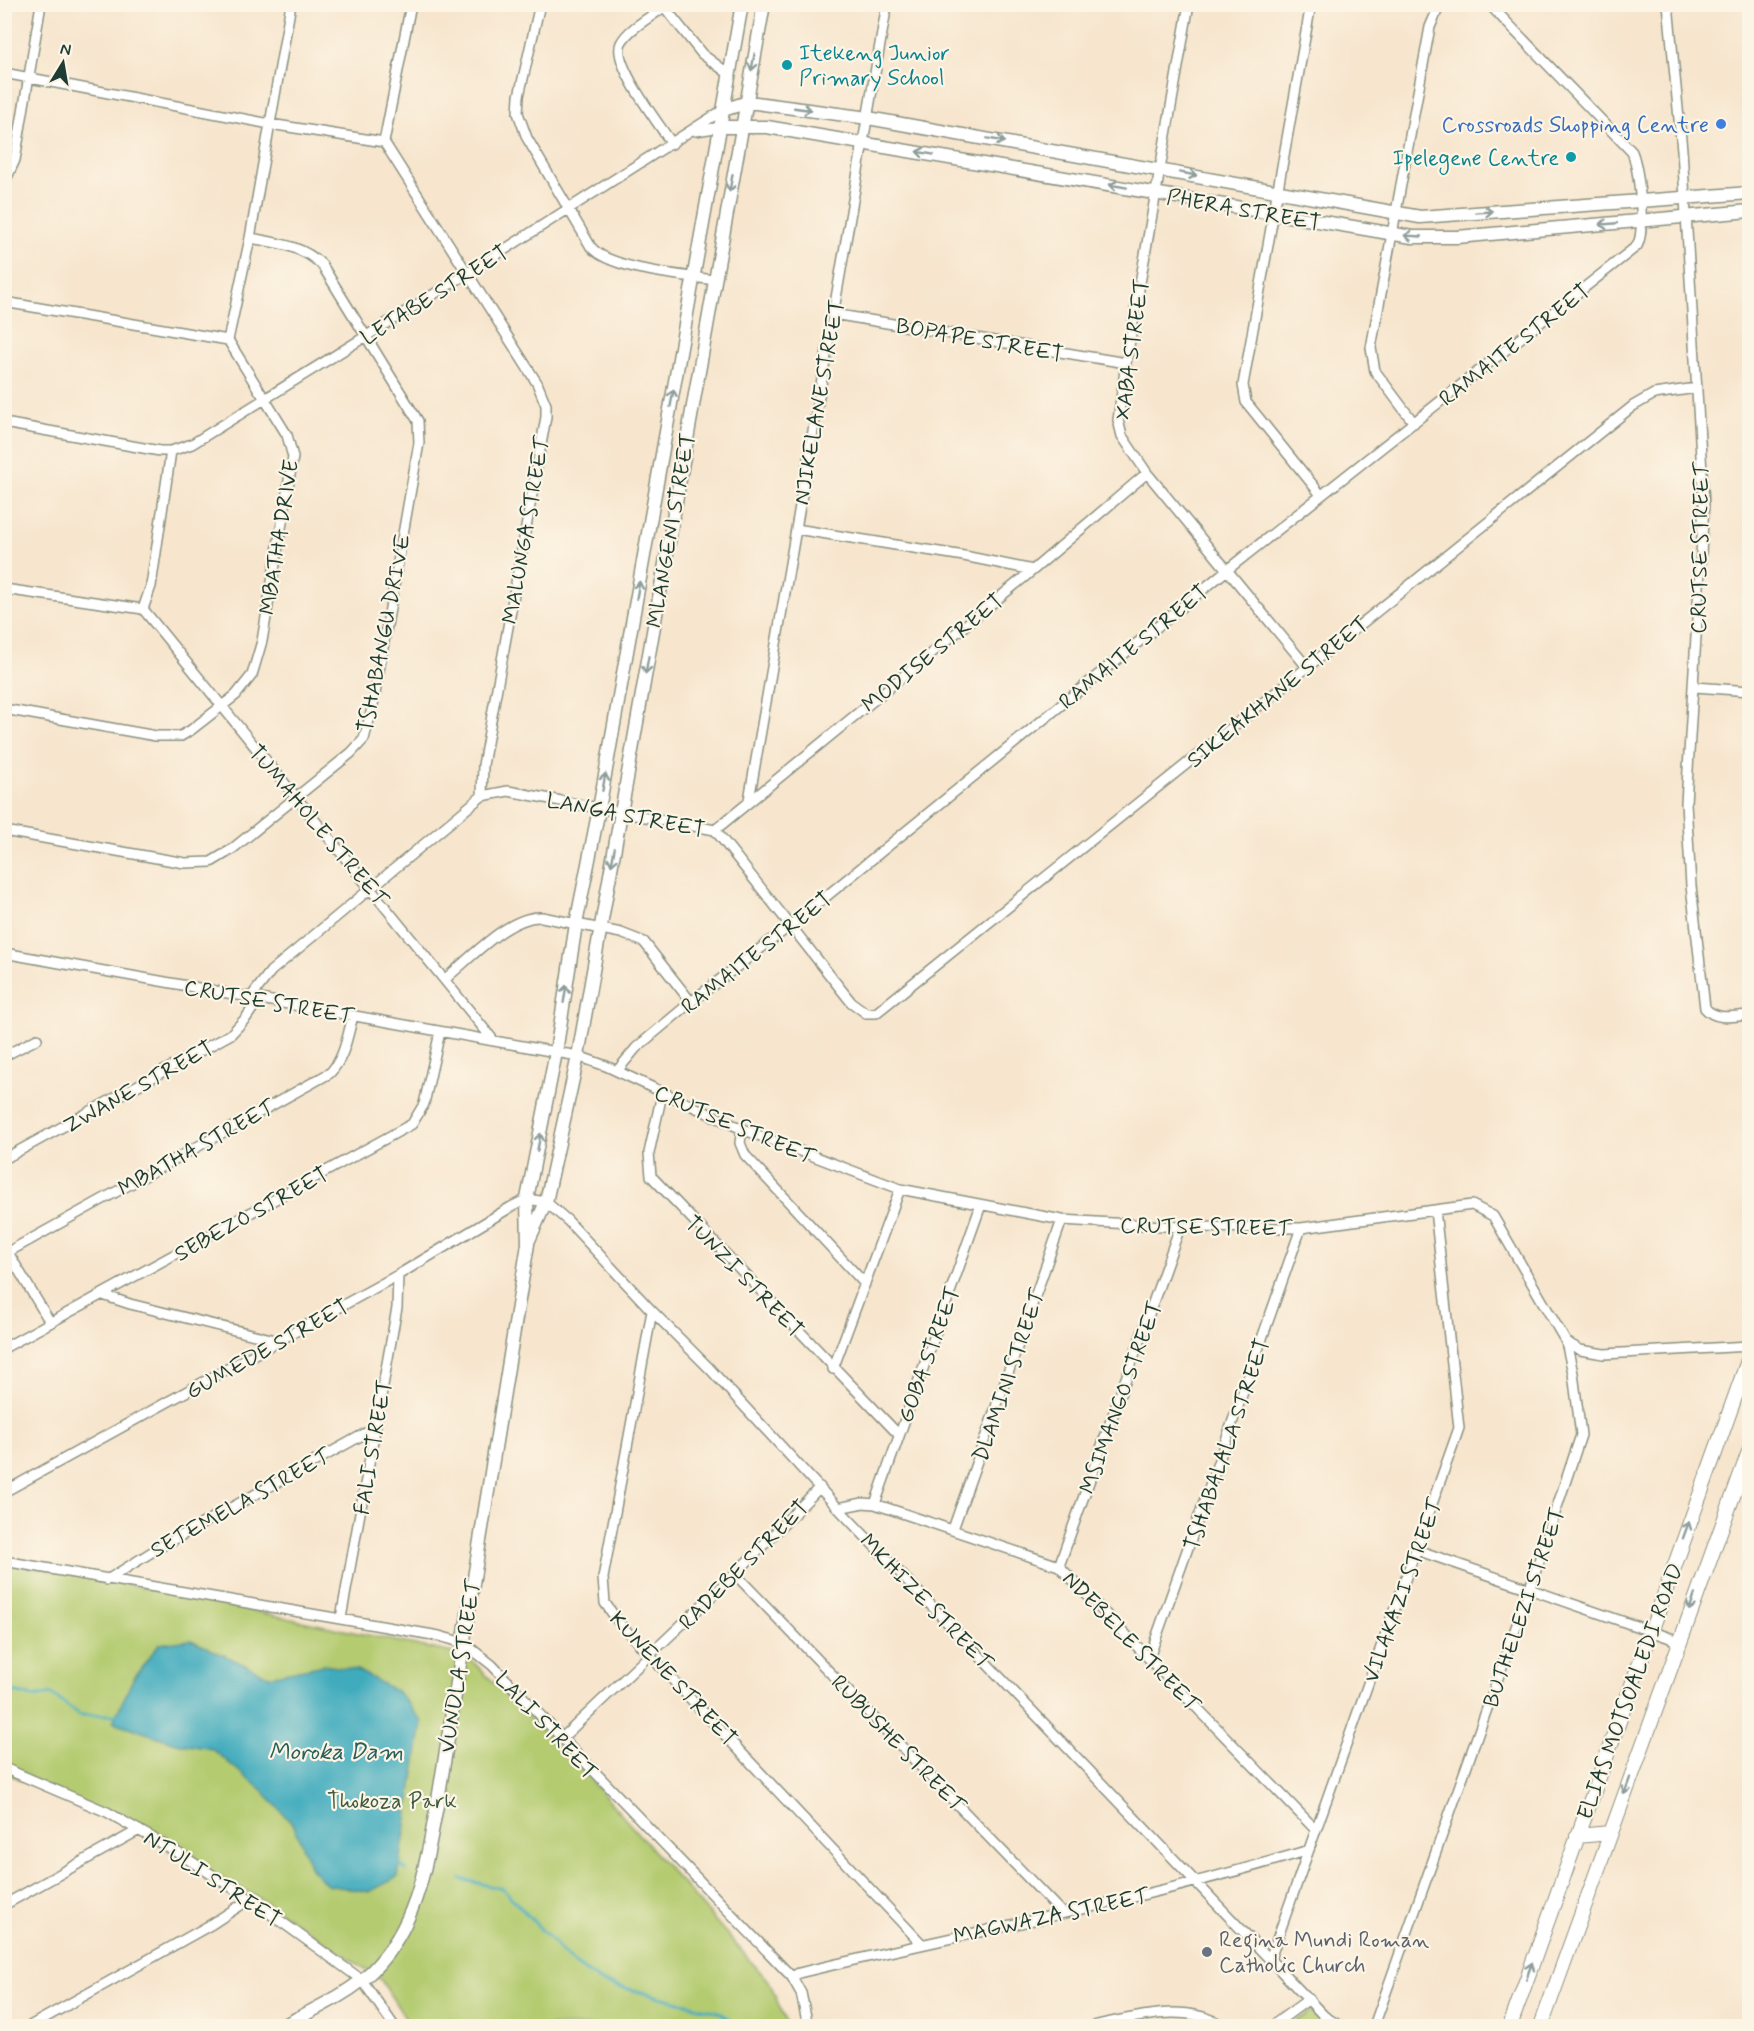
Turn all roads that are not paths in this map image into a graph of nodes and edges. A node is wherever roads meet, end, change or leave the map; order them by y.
1 (41, 4) edge
2 (291, 4) edge
3 (411, 4) edge
4 (540, 4) edge
5 (742, 4) edge
6 (764, 4) edge
7 (887, 4) edge
8 (1189, 4) edge
9 (1311, 4) edge
10 (1440, 4) edge
11 (1489, 4) edge
12 (1668, 4) edge
13 (663, 6) edge
14 (4, 73) edge
15 (729, 74) junction
16 (28, 78) junction
17 (745, 103) junction
18 (723, 110) junction
19 (868, 118) junction
20 (270, 124) junction
21 (741, 125) junction
22 (720, 127) junction
23 (693, 131) junction
24 (384, 142) junction
25 (863, 143) junction
26 (672, 144) junction
27 (1160, 170) junction
28 (4, 184) edge
29 (1278, 191) junction
30 (1156, 193) junction
31 (1749, 193) edge
32 (1683, 198) junction
33 (1638, 200) junction
34 (570, 209) junction
35 (1749, 211) edge
36 (1394, 213) junction
37 (1274, 214) junction
38 (1684, 216) junction
39 (1640, 221) junction
40 (1391, 235) junction
41 (250, 238) junction
42 (468, 273) junction
43 (694, 276) junction
44 (714, 280) junction
45 (4, 302) edge
46 (834, 314) junction
47 (367, 335) junction
48 (228, 340) junction
49 (1126, 363) junction
50 (1697, 388) junction
51 (266, 399) junction
52 (4, 423) edge
53 (1414, 423) junction
54 (171, 451) junction
55 (1148, 473) junction
56 (1321, 495) junction
57 (796, 529) junction
58 (1033, 570) junction
59 (1227, 570) junction
60 (4, 589) edge
61 (143, 609) junction
62 (1307, 667) junction
63 (1695, 687) junction
64 (1749, 691) edge
65 (221, 706) junction
66 (4, 709) edge
67 (297, 796) junction
68 (482, 796) junction
69 (749, 800) junction
70 (599, 809) junction
71 (621, 813) junction
72 (715, 830) junction
73 (4, 831) edge
74 (371, 887) junction
75 (576, 924) junction
76 (791, 925) junction
77 (599, 928) junction
78 (4, 953) edge
79 (445, 979) junction
80 (255, 998) junction
81 (691, 1002) junction
82 (866, 1013) joint
83 (1749, 1015) edge
84 (353, 1016) junction
85 (440, 1032) junction
86 (37, 1039) dead end
87 (494, 1041) junction
88 (556, 1052) junction
89 (4, 1056) edge
90 (578, 1056) junction
91 (617, 1071) junction
92 (662, 1094) junction
93 (742, 1129) junction
94 (4, 1159) edge
95 (900, 1189) junction
96 (527, 1199) junction
97 (546, 1202) junction
98 (981, 1205) junction
99 (1472, 1205) joint
100 (1436, 1210) junction
101 (1062, 1220) junction
102 (1180, 1227) junction
103 (1301, 1228) junction
104 (528, 1244) junction
105 (6, 1249) edge
106 (398, 1275) junction
107 (865, 1284) junction
108 (103, 1294) junction
109 (652, 1311) junction
110 (50, 1322) junction
111 (279, 1341) junction
112 (1566, 1342) junction
113 (1749, 1346) edge
114 (4, 1348) edge
115 (1749, 1355) edge
116 (833, 1369) junction
117 (375, 1428) junction
118 (899, 1435) junction
119 (1749, 1449) edge
120 (820, 1487) junction
121 (4, 1492) edge
122 (875, 1504) junction
123 (838, 1508) junction
124 (953, 1529) junction
125 (1417, 1550) junction
126 (4, 1561) edge
127 (1059, 1566) junction
128 (735, 1574) junction
129 (107, 1580) junction
130 (1530, 1588) junction
131 (341, 1618) junction
132 (1650, 1632) junction
133 (1679, 1641) junction
134 (464, 1643) junction
135 (650, 1655) junction
136 (1149, 1658) junction
137 (561, 1739) junction
138 (5, 1768) edge
139 (139, 1830) junction
140 (1316, 1830) junction
141 (1610, 1833) junction
142 (1577, 1836) junction
143 (1309, 1850) junction
144 (1197, 1882) junction
145 (250, 1899) junction
146 (4, 1905) edge
147 (1062, 1913) junction
148 (921, 1943) junction
149 (1270, 1959) junction
150 (792, 1977) junction
151 (362, 1980) junction
152 (1309, 1999) junction
153 (30, 2026) edge
154 (283, 2026) edge
155 (394, 2026) edge
156 (808, 2026) edge
157 (1093, 2026) edge
158 (1224, 2026) edge
159 (1272, 2026) edge
160 (1340, 2026) edge
161 (1374, 2026) edge
162 (1510, 2026) edge
163 (1541, 2026) edge

1 - 16 street
2 - 20 street
3 - 24 street
4 - 34 street
5 - 15 street, MLANGENI STREET
6 -> 17 street, MLANGENI STREET
7 - 19 street, NJIKELANE STREET
8 - 27 street, XABA STREET
9 - 29 street
10 - 36 street
11 - 33 street, RAMAITE STREET
12 - 32 street, CRUTSE STREET
13 - 15 street
13 - 26 street
14 - 16 street
15 - 18 street, MLANGENI STREET
16 - 20 street
16 - 28 street
17 - 18 street
17 -> 19 street, PHERA STREET
17 - 21 street, MLANGENI STREET
18 - 22 street, MLANGENI STREET
18 - 23 street, LETABE STREET
19 - 25 street, NJIKELANE STREET
19 -> 27 street, PHERA STREET
20 - 24 street
20 - 41 street
21 - 22 street, PHERA STREET
21 - 25 street, PHERA STREET
21 -> 44 street, MLANGENI STREET
22 - 23 street, LETABE STREET
22 - 43 street, MLANGENI STREET
23 - 26 street, LETABE STREET
24 - 42 street, MALUNGA STREET
30 -> 25 street, PHERA STREET
25 - 46 street, NJIKELANE STREET
26 - 34 street, LETABE STREET
27 -> 29 street, PHERA STREET
27 - 30 street, XABA STREET
29 - 36 street, PHERA STREET
29 - 37 street
30 - 37 street, PHERA STREET
30 - 49 street, XABA STREET
31 - 32 street, PHERA STREET
32 - 33 street, PHERA STREET
32 - 38 street, CRUTSE STREET
36 -> 33 street, PHERA STREET
33 - 39 street, RAMAITE STREET
34 - 42 street, LETABE STREET
34 - 43 street
35 - 38 street, PHERA STREET
36 - 40 street
37 - 40 street, PHERA STREET
37 - 56 street
38 - 39 street, PHERA STREET
38 - 50 street, CRUTSE STREET
39 -> 40 street, PHERA STREET
39 - 53 street, RAMAITE STREET
40 - 53 street
41 - 47 street, TSHABANGU DRIVE
41 - 48 street
42 - 47 street, LETABE STREET
42 - 68 street, MALUNGA STREET
43 - 44 street
70 -> 43 street, MLANGENI STREET
44 -> 71 street, MLANGENI STREET
45 - 48 street
46 - 49 street, BOPAPE STREET
46 - 57 street, NJIKELANE STREET
47 - 51 street, LETABE STREET
47 - 67 street, TSHABANGU DRIVE
48 - 51 street, MBATHA DRIVE
49 - 55 street, XABA STREET
50 - 62 street, SIKEAKHANE STREET
50 - 63 street, CRUTSE STREET
51 - 54 street, LETABE STREET
51 - 65 street, MBATHA DRIVE
52 - 54 street
53 - 56 street, RAMAITE STREET
54 - 61 street
55 - 58 street, MODISE STREET
55 - 59 street, XABA STREET
56 - 59 street, RAMAITE STREET
57 - 58 street
57 - 69 street, NJIKELANE STREET
58 - 69 street, MODISE STREET
59 - 62 street, XABA STREET
59 - 76 street, RAMAITE STREET
60 - 61 street
61 - 65 street, TUMAHOLE STREET
62 - 82 street, SIKEAKHANE STREET
63 - 64 street
63 - 83 street, CRUTSE STREET
65 - 66 street, MBATHA DRIVE
65 - 67 street, TUMAHOLE STREET
67 - 73 street, TSHABANGU DRIVE
67 - 74 street, TUMAHOLE STREET
68 - 70 street, LANGA STREET
68 - 74 street
69 - 72 street, MODISE STREET
70 - 71 street, LANGA STREET
70 - 75 street, MLANGENI STREET
71 - 72 street, LANGA STREET
71 -> 77 street, MLANGENI STREET
72 - 76 street, LANGA STREET
74 - 79 street, TUMAHOLE STREET
74 - 80 street
75 - 77 street
75 - 79 street
88 -> 75 street, MLANGENI STREET
76 - 81 street, RAMAITE STREET
76 - 82 street, LANGA STREET
77 - 81 street
77 - 90 street, MLANGENI STREET
78 - 80 street, CRUTSE STREET
79 - 87 street, TUMAHOLE STREET
80 - 84 street, CRUTSE STREET
80 - 94 street, ZWANE STREET
81 - 91 street, RAMAITE STREET
84 - 85 street, CRUTSE STREET
84 - 105 street, MBATHA STREET
85 - 87 street, CRUTSE STREET
85 - 108 street, SEBEZO STREET
86 - 89 street
87 - 88 street, CRUTSE STREET
88 - 90 street, CRUTSE STREET
96 -> 88 street, VUNDLA STREET
90 - 91 street, CRUTSE STREET
90 - 97 street, VUNDLA STREET
91 - 92 street, CRUTSE STREET
92 - 93 street, CRUTSE STREET
92 - 116 street, TUNZI STREET
93 - 95 street, CRUTSE STREET
93 - 107 street
95 - 98 street, CRUTSE STREET
95 - 107 street
96 - 97 street
96 - 104 street, VUNDLA STREET
96 - 106 street, GUMEDE STREET
97 - 104 street, VUNDLA STREET
97 - 109 street, MKHIZE STREET
98 - 101 street, CRUTSE STREET
98 - 118 street, GOBA STREET
99 - 100 street, CRUTSE STREET
99 - 112 street, BUTHELEZI STREET
100 - 103 street, CRUTSE STREET
100 - 125 street, VILAKAZI STREET
101 - 102 street, CRUTSE STREET
101 - 124 street, DLAMINI STREET
102 - 103 street, CRUTSE STREET
102 - 127 street, MSIMANGO STREET
103 - 136 street, TSHABALALA STREET
104 - 134 street, VUNDLA STREET
105 - 110 street
106 - 111 street, GUMEDE STREET
106 - 117 street, FALI STREET
107 - 116 street
108 - 110 street, SEBEZO STREET
108 - 111 street
109 - 120 street, MKHIZE STREET
109 - 135 street, KUNENE STREET
110 - 114 street, SEBEZO STREET
111 - 121 street, GUMEDE STREET
112 - 113 street
112 - 130 street, BUTHELEZI STREET
132 -> 115 main road, ELIAS MOTSOALEDI ROAD
116 - 118 street, TUNZI STREET
117 - 129 street, SETEMELA STREET
117 - 131 street, FALI STREET
118 - 122 street, GOBA STREET
119 -> 133 main road, ELIAS MOTSOALEDI ROAD
120 - 123 street, MKHIZE STREET
120 - 128 street, RADEBE STREET
122 - 123 street, NDEBELE STREET
122 - 124 street, NDEBELE STREET
123 - 144 street, MKHIZE STREET
124 - 127 street, NDEBELE STREET
125 - 130 street
125 - 140 street, VILAKAZI STREET
126 - 129 street, LALI STREET
127 - 136 street, NDEBELE STREET
128 - 135 street, RADEBE STREET
128 - 147 street, RUBUSHE STREET
129 - 131 street, LALI STREET
130 - 132 street
130 - 161 street, BUTHELEZI STREET
131 - 134 street, LALI STREET
132 - 133 street
132 - 142 main road, ELIAS MOTSOALEDI ROAD
133 -> 141 main road, ELIAS MOTSOALEDI ROAD
134 - 137 street, LALI STREET
134 - 151 street, VUNDLA STREET
135 - 137 street, RADEBE STREET
135 - 148 street, KUNENE STREET
136 - 140 street, NDEBELE STREET
137 - 150 street, LALI STREET
138 - 139 street, NTULI STREET
139 - 145 street, NTULI STREET
139 - 146 street
140 - 143 street, VILAKAZI STREET
141 - 142 main road
141 - 163 main road, ELIAS MOTSOALEDI ROAD
162 -> 142 main road, ELIAS MOTSOALEDI ROAD
143 - 144 street, MAGWAZA STREET
143 - 149 street, VILAKAZI STREET
144 - 147 street, MAGWAZA STREET
144 - 149 street, MKHIZE STREET
145 - 151 street, NTULI STREET
145 - 153 street
147 - 148 street, MAGWAZA STREET
148 - 150 street, MAGWAZA STREET
149 - 152 street, MKHIZE STREET
150 - 156 street, LALI STREET
151 - 154 street, VUNDLA STREET
151 - 155 street, NTULI STREET
152 - 159 street
152 - 160 street, MKHIZE STREET
157 - 158 street

